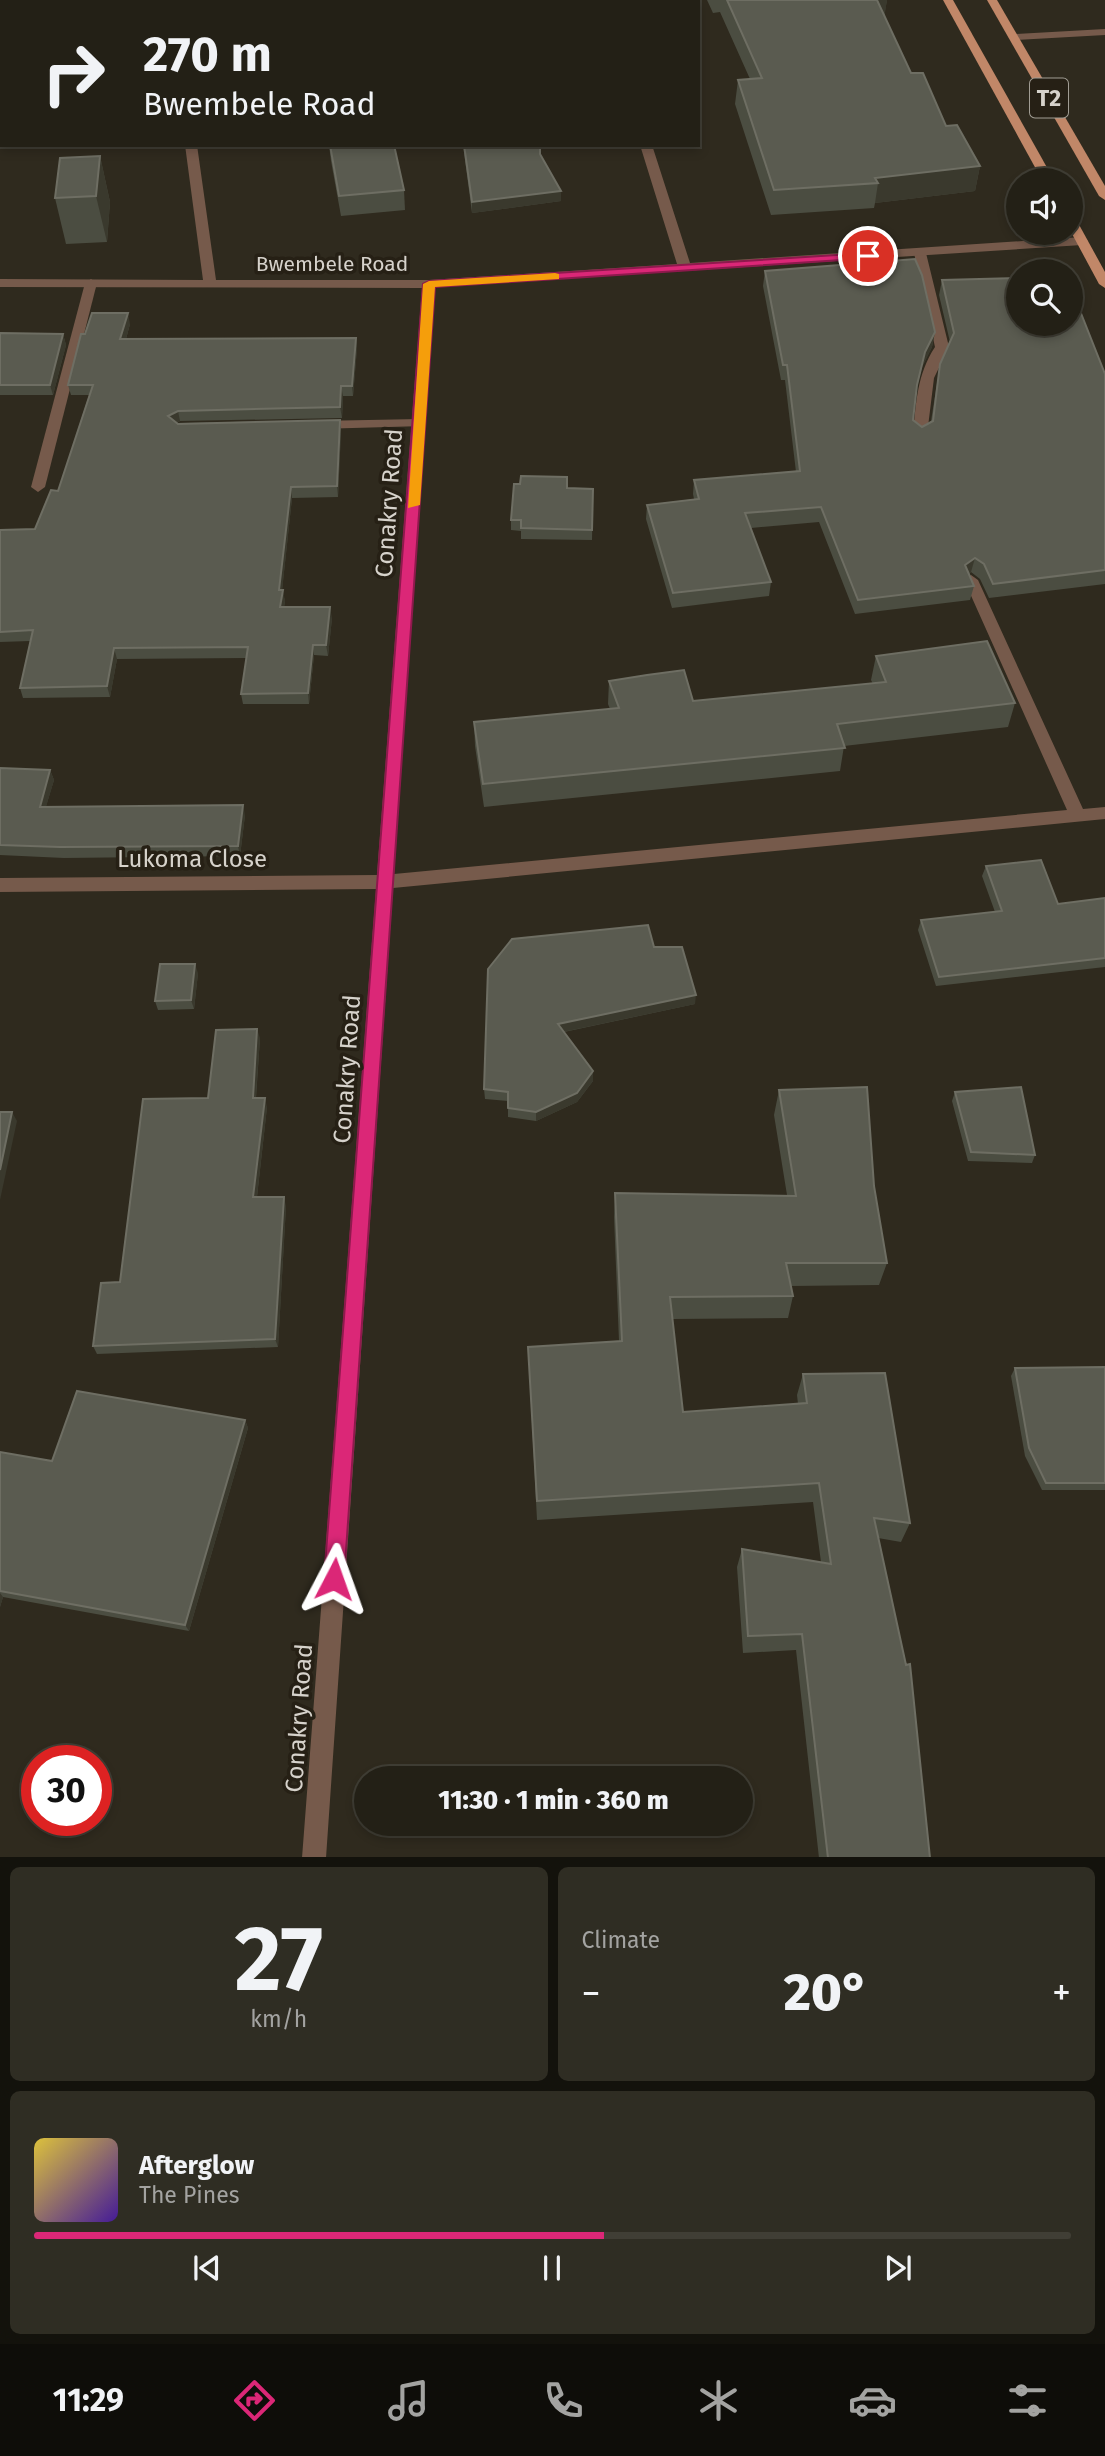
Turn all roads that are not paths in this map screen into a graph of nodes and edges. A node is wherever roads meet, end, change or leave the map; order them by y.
1 (948, 0) edge
2 (992, 0) edge
3 (1105, 32) edge
4 (1014, 37) junction
5 (191, 147) edge
6 (647, 147) edge
7 (1041, 168) edge
8 (1105, 196) edge
9 (1083, 244) edge
10 (1038, 245) edge
11 (920, 253) junction
12 (685, 268) junction
13 (0, 283) edge
14 (91, 283) junction
15 (210, 283) junction
16 (429, 284) junction
17 (1105, 284) edge
18 (419, 423) junction
19 (300, 425) edge
20 (920, 435) edge
21 (38, 487) dead end
22 (971, 580) edge
23 (1105, 813) edge
24 (1076, 815) junction
25 (385, 882) junction
26 (0, 885) edge
27 (314, 1857) edge

1 - 7 main road, T2
2 - 4 main road, T2
3 - 4 street
4 - 8 main road, T2
5 - 15 street
6 - 12 street
9 - 17 main road
10 - 11 street, Bwembele Road
11 - 12 street, Bwembele Road
11 - 20 street
12 - 16 street, Bwembele Road
13 - 14 street, Bwembele Road
14 - 15 street, Bwembele Road
14 - 21 street
15 - 16 street, Bwembele Road
16 - 18 street, Conakry Road
18 - 19 street
18 - 25 street, Conakry Road
22 - 24 street
23 - 24 street, Lukoma Close
24 - 25 street, Lukoma Close
25 - 26 street, Lukoma Close
25 - 27 street, Conakry Road

